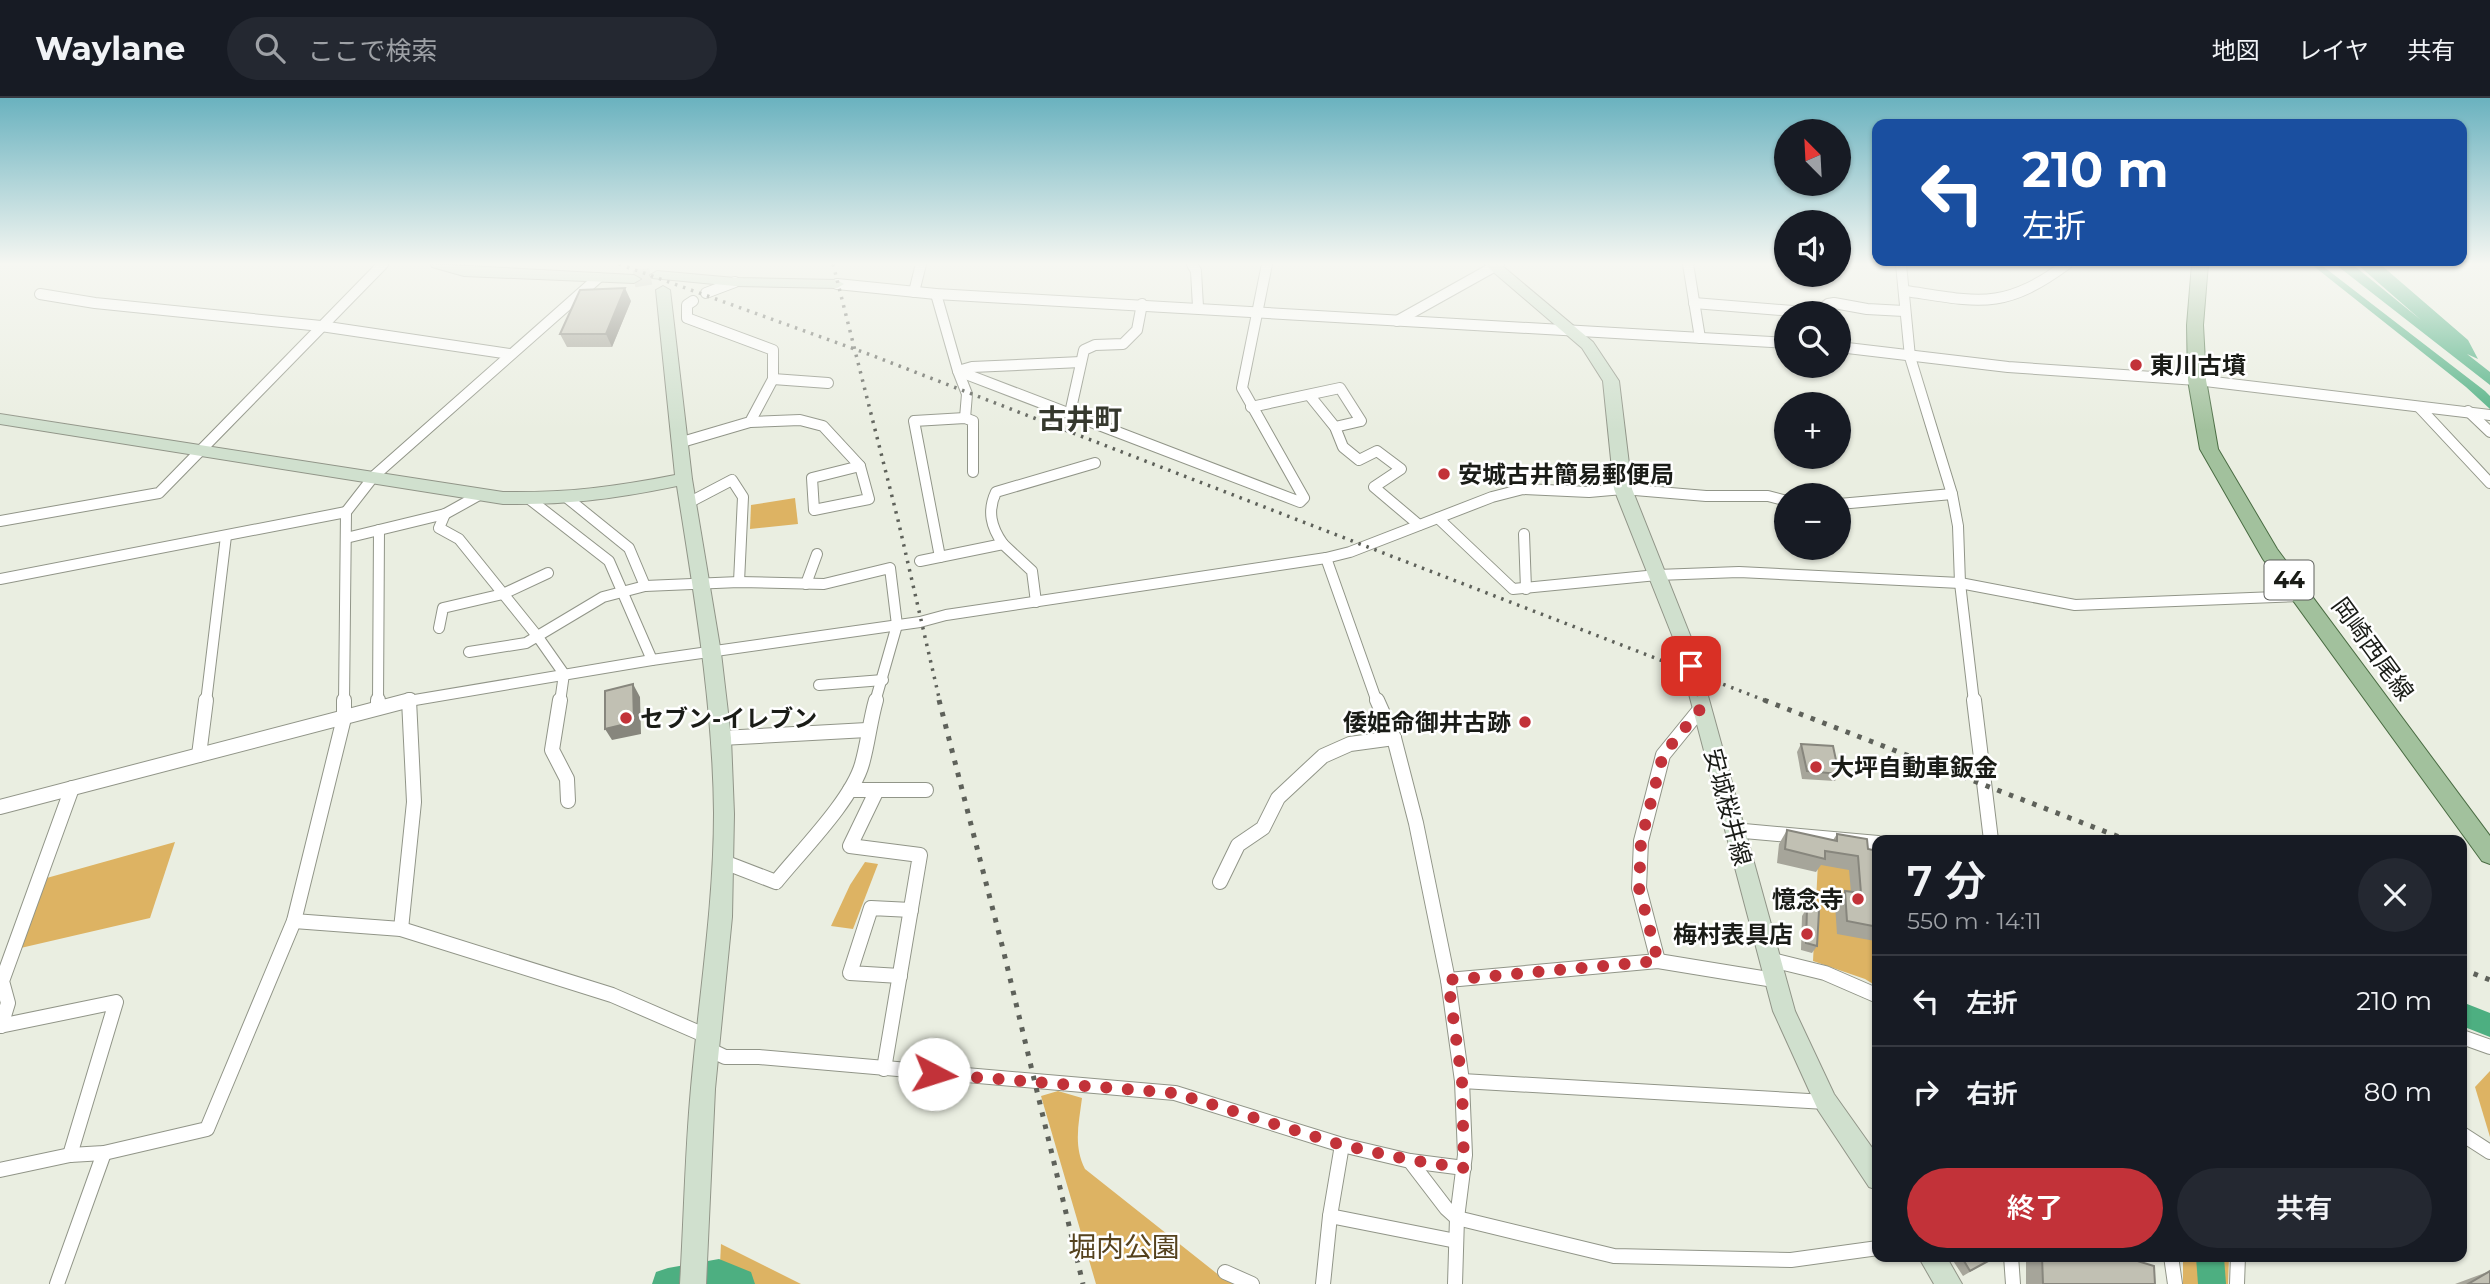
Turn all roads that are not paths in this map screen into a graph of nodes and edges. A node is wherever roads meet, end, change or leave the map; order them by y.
1 (256, 319) edge
2 (328, 319) edge
3 (550, 319) edge
4 (666, 319) edge
5 (691, 319) edge
6 (943, 319) edge
7 (1139, 319) edge
8 (1256, 319) edge
9 (1371, 319) edge
10 (1400, 319) edge
11 (1558, 319) edge
12 (1697, 319) edge
13 (1905, 319) edge
14 (2195, 319) edge
15 (1397, 321) junction
16 (321, 326) junction
17 (1573, 332) junction
18 (1700, 338) junction
19 (1774, 341) edge
20 (1851, 349) edge
21 (510, 354) junction
22 (1910, 357) junction
23 (1081, 362) junction
24 (958, 371) junction
25 (773, 379) junction
26 (2197, 380) junction
27 (828, 383) dead end
28 (1310, 396) junction
29 (1251, 407) junction
30 (2420, 407) junction
31 (2467, 411) junction
32 (1070, 413) junction
33 (2490, 415) edge
34 (965, 418) junction
35 (0, 419) edge
36 (750, 422) junction
37 (1335, 427) junction
38 (2490, 432) edge
39 (682, 442) junction
40 (201, 450) junction
41 (1094, 463) dead end
42 (860, 466) junction
43 (973, 472) dead end
44 (374, 477) junction
45 (684, 479) junction
46 (2490, 483) edge
47 (1623, 489) junction
48 (481, 494) junction
49 (1952, 494) junction
50 (566, 497) junction
51 (528, 498) junction
52 (1774, 498) edge
53 (690, 502) junction
54 (1851, 503) edge
55 (346, 512) junction
56 (445, 514) junction
57 (1438, 518) junction
58 (0, 521) edge
59 (1419, 525) junction
60 (379, 530) junction
61 (1524, 534) dead end
62 (226, 536) junction
63 (346, 538) junction
64 (1003, 544) junction
65 (817, 554) dead end
66 (940, 557) junction
67 (1326, 558) junction
68 (920, 561) dead end
69 (548, 573) dead end
70 (1657, 575) junction
71 (0, 579) edge
72 (739, 582) junction
73 (700, 583) junction
74 (1960, 583) junction
75 (806, 584) junction
76 (645, 586) junction
77 (1526, 589) junction
78 (620, 593) junction
79 (503, 594) junction
80 (2301, 596) junction
81 (1037, 602) junction
82 (897, 625) junction
83 (439, 628) dead end
84 (538, 637) junction
85 (469, 652) dead end
86 (712, 653) junction
87 (652, 660) junction
88 (564, 674) junction
89 (883, 680) junction
90 (819, 685) dead end
91 (409, 700) junction
92 (378, 707) junction
93 (1702, 707) junction
94 (344, 718) junction
95 (867, 730) junction
96 (721, 738) junction
97 (1394, 738) junction
98 (198, 755) junction
99 (72, 788) junction
100 (850, 790) junction
101 (877, 790) junction
102 (926, 790) dead end
103 (568, 801) dead end
104 (0, 807) edge
105 (1733, 830) junction
106 (1990, 835) edge
107 (1872, 842) edge
108 (2490, 855) edge
109 (724, 862) junction
110 (1220, 882) dead end
111 (911, 910) junction
112 (294, 921) junction
113 (401, 929) junction
114 (1768, 959) junction
115 (1658, 961) junction
116 (900, 976) junction
117 (1448, 980) junction
118 (1774, 980) junction
119 (1872, 993) edge
120 (0, 1026) edge
121 (2467, 1039) edge
122 (709, 1043) junction
123 (2490, 1048) edge
124 (884, 1069) junction
125 (1462, 1081) junction
126 (1826, 1102) junction
127 (2467, 1137) edge
128 (1342, 1145) junction
129 (2490, 1152) edge
130 (104, 1153) junction
131 (70, 1155) junction
132 (1410, 1160) junction
133 (1464, 1168) junction
134 (1872, 1169) edge
135 (0, 1170) edge
136 (1330, 1216) junction
137 (1457, 1218) junction
138 (1457, 1241) junction
139 (1872, 1249) edge
140 (1935, 1262) edge
141 (2011, 1262) edge
142 (2172, 1262) edge
143 (2238, 1262) edge
144 (1225, 1272) dead end
145 (693, 1274) edge
146 (57, 1284) edge
147 (1252, 1284) edge
148 (1323, 1284) edge
149 (1455, 1284) edge
150 (1949, 1284) edge
151 (2013, 1284) edge
152 (2175, 1284) edge
153 (2237, 1284) edge

1 - 16 street
2 - 16 street
3 - 21 street
4 - 39 street
5 - 25 street
6 - 24 street
7 - 23 street
8 - 29 street
9 - 15 street
10 - 15 street
11 - 17 street, 安城桜井線
12 - 18 street
13 - 22 street
14 - 26 main road, 岡崎西尾線 / 44
15 - 17 street
16 - 21 street
16 - 40 street
17 - 18 street
17 - 47 street, 安城桜井線
18 - 19 street
20 - 22 street
21 - 44 street
22 - 26 street
22 - 49 street
23 - 24 street
23 - 32 street
24 - 32 street
24 - 34 street
25 - 27 street
25 - 36 street
26 - 30 street
26 - 80 main road, 岡崎西尾線 / 44
28 - 29 street
28 - 37 street
28 - 37 street
29 - 32 street
30 - 31 street
30 - 46 street
31 - 33 street
31 - 38 street
34 - 43 street
34 - 66 street
35 - 40 street
36 - 39 street
36 - 42 street
37 - 59 street
39 - 45 street
40 - 44 street
40 - 58 street
41 - 64 street
42 - 42 street
44 - 48 street
44 - 55 street
45 - 50 street
45 - 53 street
47 - 52 street
47 - 57 street
47 - 70 street, 安城桜井線
48 - 51 street
48 - 56 street
49 - 54 street
49 - 74 street
50 - 51 street
50 - 76 street
51 - 78 street
53 - 72 street
53 - 73 street
55 - 62 street
55 - 63 street
56 - 60 street
56 - 79 street
57 - 59 street
57 - 77 street
59 - 67 street
60 - 63 street
60 - 92 street
61 - 77 street
62 - 71 street
62 - 98 street
63 - 94 street
64 - 66 street
64 - 81 street
65 - 75 street
66 - 68 street
67 - 81 street
67 - 97 street
69 - 79 street
70 - 74 street
70 - 77 street
70 - 93 street, 安城桜井線
72 - 73 street
72 - 75 street
73 - 76 street
73 - 86 street
74 - 80 street
74 - 106 street
75 - 82 street
76 - 78 street
78 - 84 street
78 - 87 street
79 - 83 street
79 - 84 street
80 - 108 main road, 岡崎西尾線 / 44
81 - 82 street
82 - 86 street
82 - 89 street
84 - 85 street
84 - 88 street
86 - 87 street
86 - 96 street
87 - 88 street
88 - 91 street
88 - 103 street
89 - 90 street
89 - 95 street
91 - 92 street
91 - 113 street
92 - 94 street
93 - 105 street, 安城桜井線
93 - 115 street
94 - 98 street
94 - 112 street
95 - 96 street
95 - 100 street
96 - 109 street
97 - 110 street
97 - 117 street
98 - 99 street
99 - 104 street
99 - 120 street
100 - 101 street
100 - 109 street
101 - 102 street
101 - 111 street
105 - 107 street
105 - 114 street, 安城桜井線
109 - 122 street
111 - 116 street
111 - 116 street
112 - 113 street
112 - 130 street
113 - 122 street
114 - 118 street, 安城桜井線
114 - 119 street
115 - 117 street
115 - 118 street
116 - 124 street
117 - 125 street
118 - 126 street, 安城桜井線
120 - 131 street
121 - 123 street
122 - 124 street
122 - 145 street
124 - 128 street
125 - 126 street
125 - 133 street
126 - 134 street, 安城桜井線
127 - 129 street
128 - 132 street
128 - 136 street
130 - 131 street
130 - 146 street
131 - 135 street
132 - 133 street
132 - 137 street
133 - 137 street
136 - 138 street
136 - 148 street
137 - 138 street
137 - 139 street
138 - 149 street
140 - 150 street
141 - 151 street
142 - 152 street
143 - 153 street
144 - 147 street

